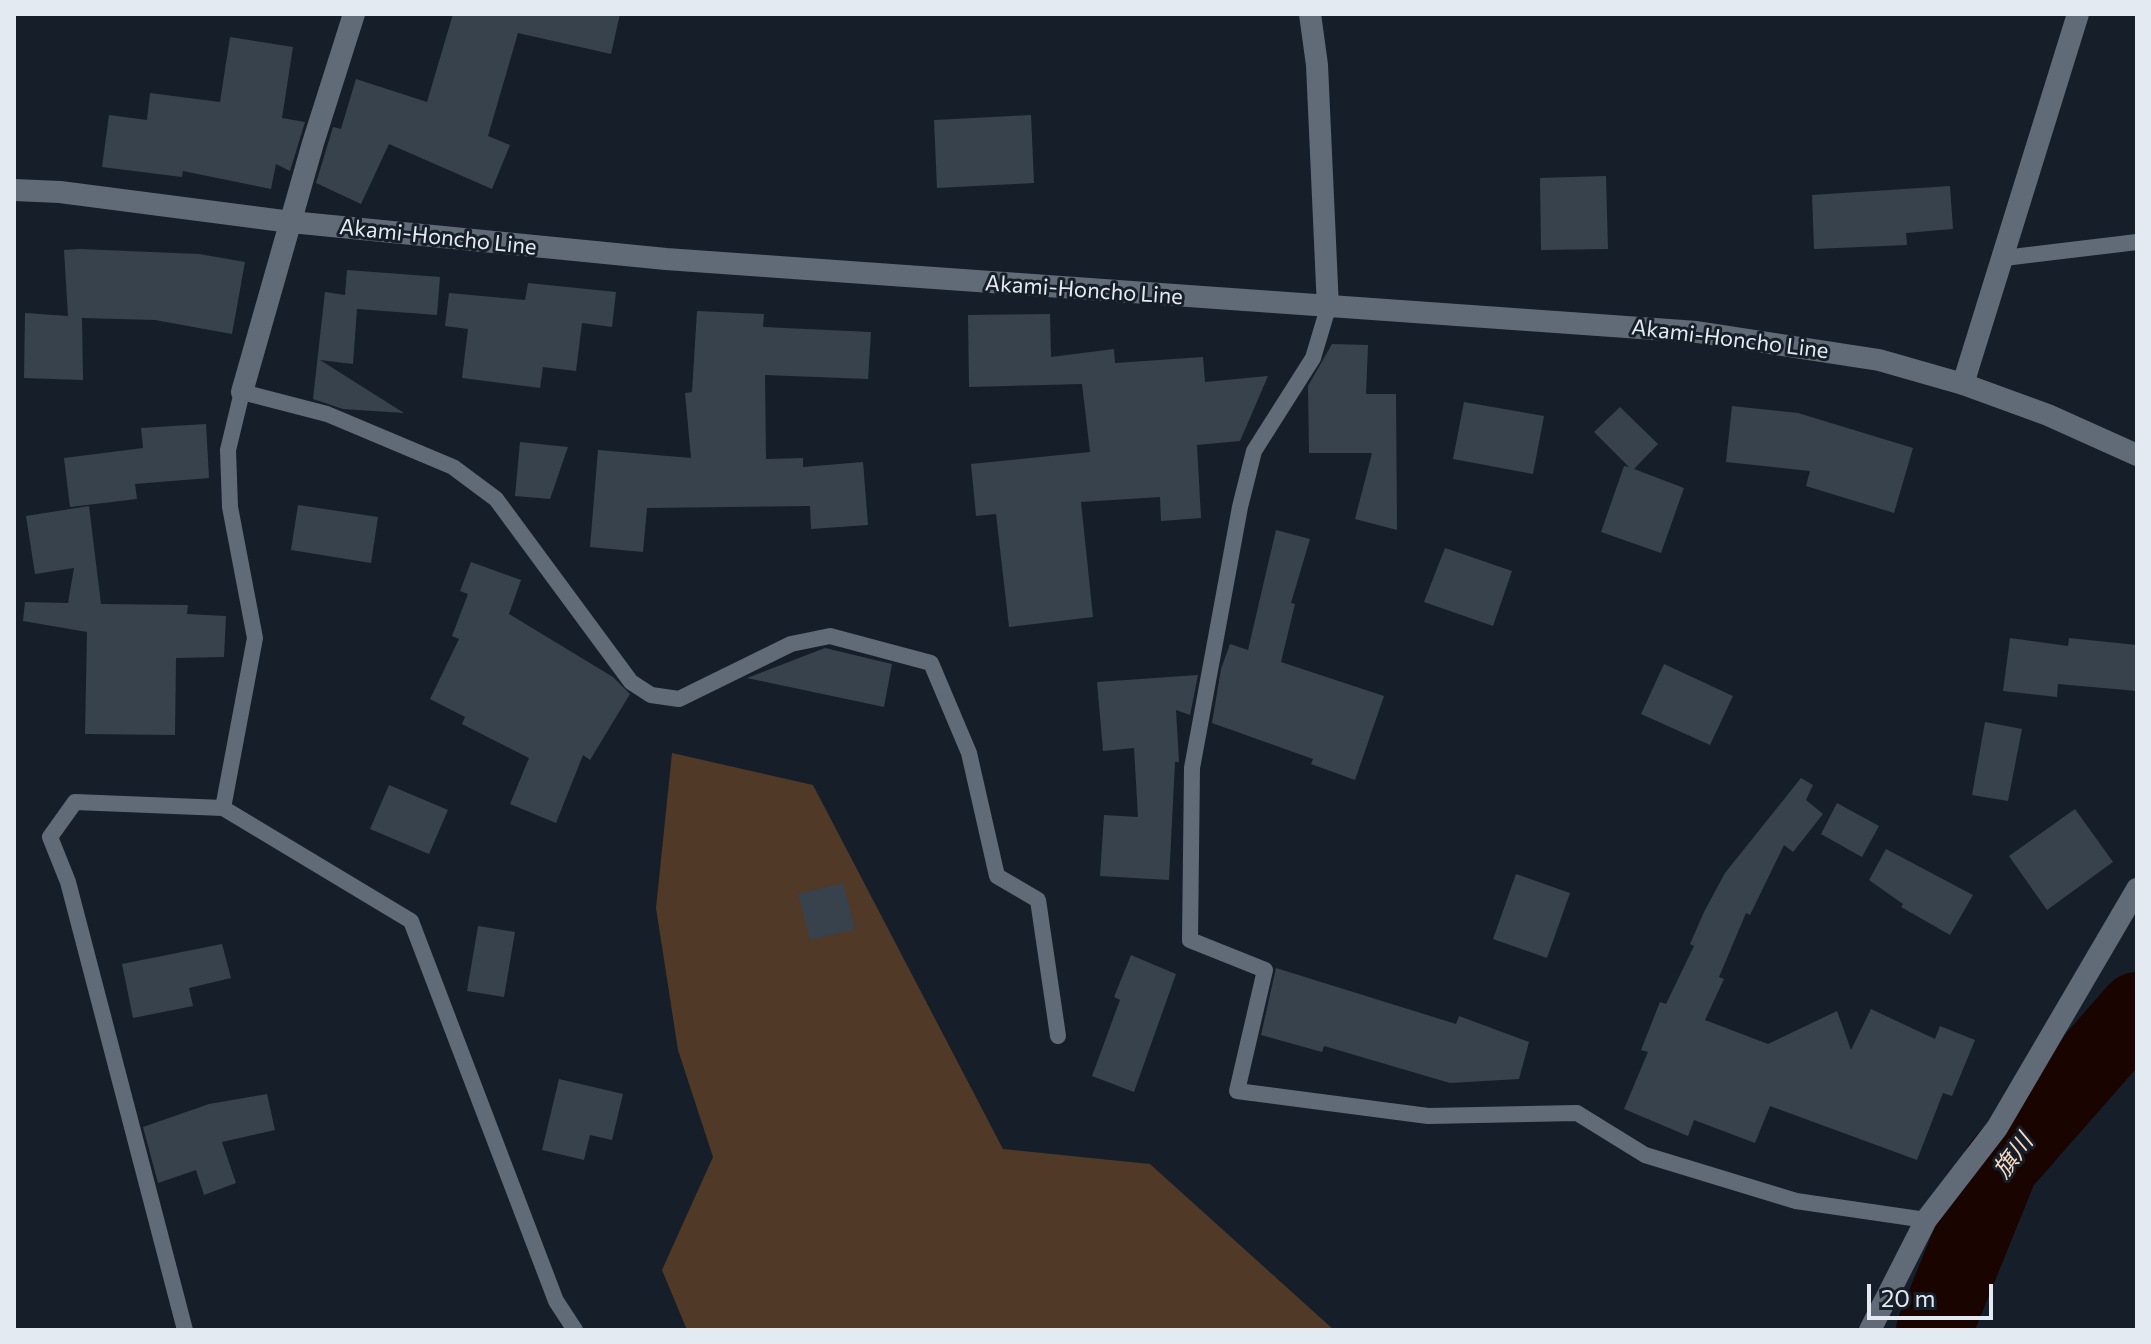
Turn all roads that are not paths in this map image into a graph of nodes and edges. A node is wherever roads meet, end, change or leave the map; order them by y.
1 (354, 14) edge
2 (1310, 14) edge
3 (2078, 14) edge
4 (14, 190) edge
5 (291, 222) junction
6 (2137, 242) edge
7 (2004, 258) junction
8 (1328, 308) junction
9 (1963, 384) junction
10 (242, 392) junction
11 (2137, 455) edge
12 (223, 808) junction
13 (2137, 889) edge
14 (1058, 1036) dead end
15 (1926, 1220) junction
16 (185, 1330) edge
17 (575, 1330) edge
18 (1870, 1330) edge

1 - 5 main road
2 - 8 main road
3 - 7 main road
4 - 5 main road, Akami-Honcho Line
5 - 8 main road, Akami-Honcho Line
5 - 10 main road
6 - 7 lane
7 - 9 main road
8 - 9 main road, Akami-Honcho Line
8 - 15 lane
9 - 11 main road, Akami-Honcho Line
10 - 12 lane
10 - 14 lane
12 - 16 lane
12 - 17 lane
13 - 15 main road
15 - 18 main road

